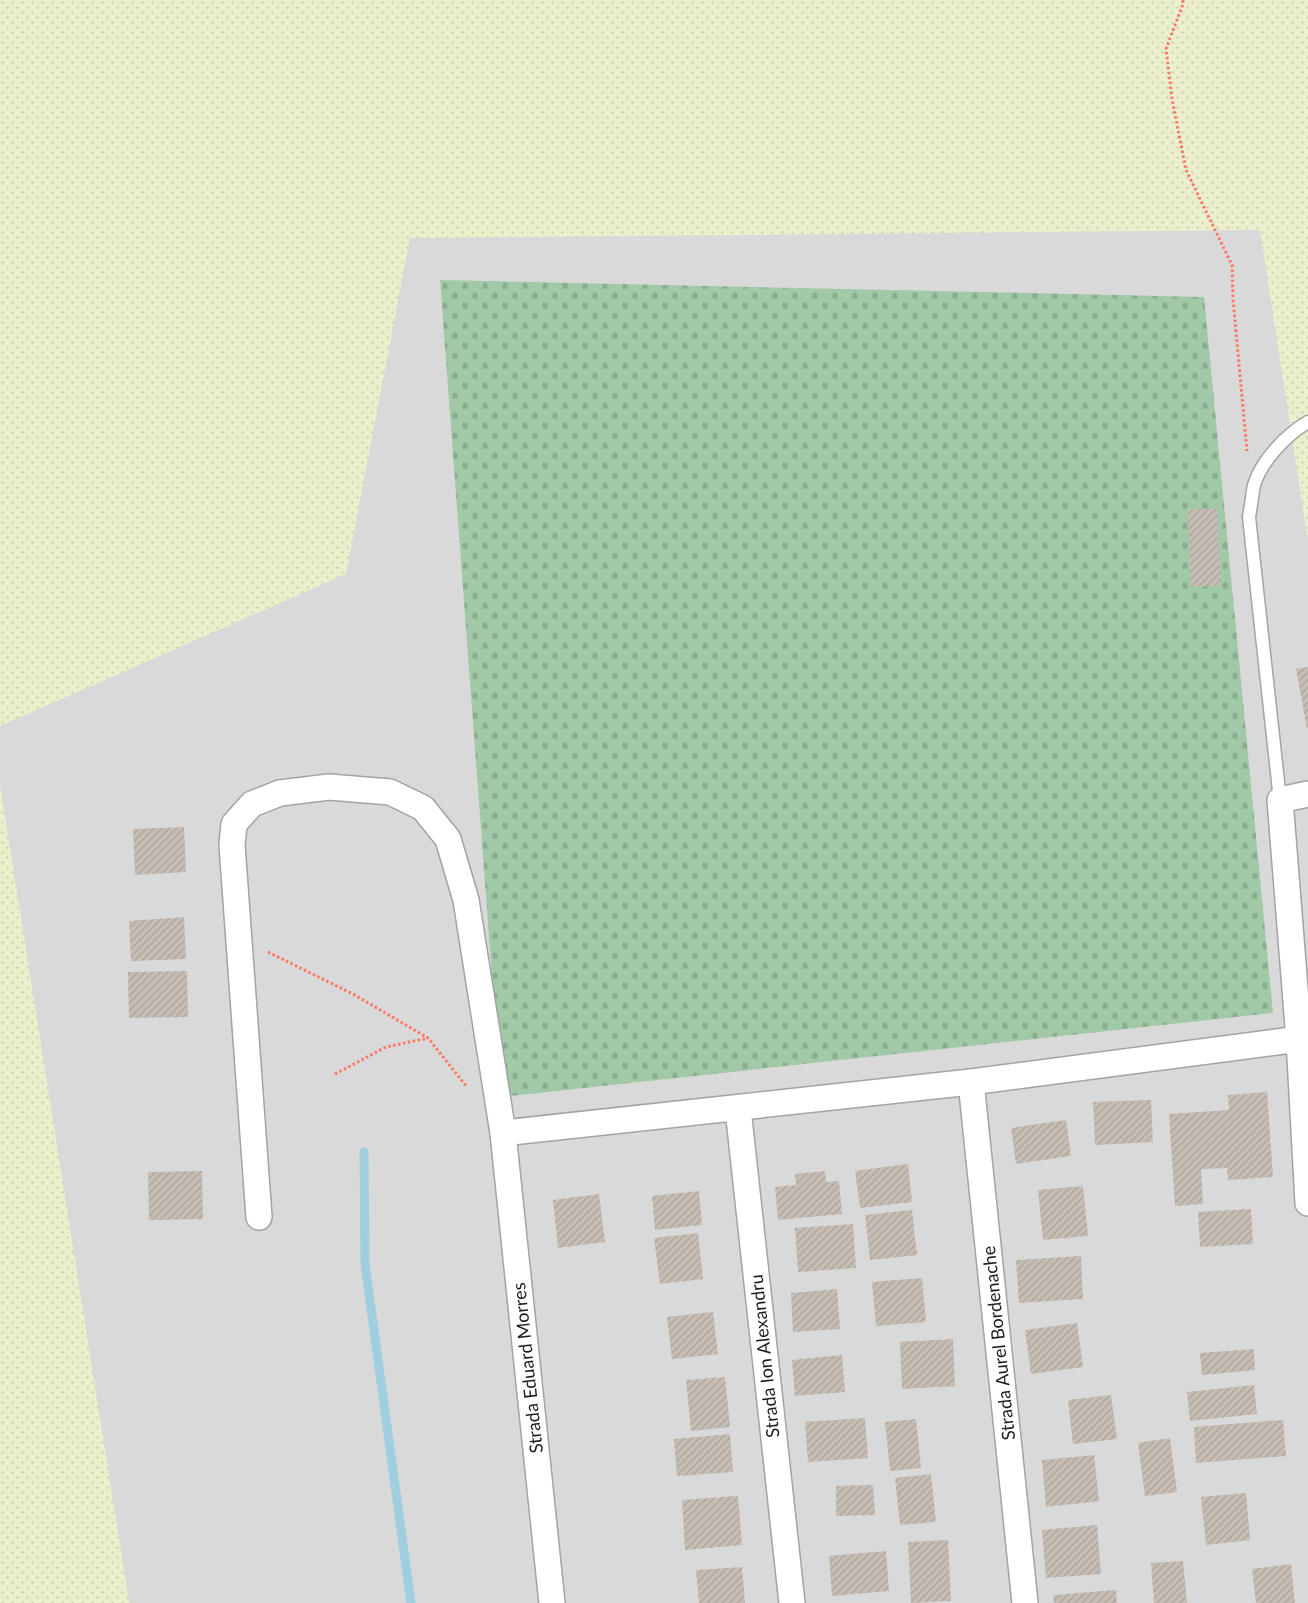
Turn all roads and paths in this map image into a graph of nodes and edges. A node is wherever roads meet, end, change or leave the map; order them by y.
1 (1183, 0) edge
2 (1308, 422) edge
3 (1253, 494) junction
4 (1308, 794) edge
5 (1280, 800) junction
6 (1286, 870) junction
7 (1308, 888) edge
8 (261, 949) dead end
9 (428, 1038) junction
10 (1300, 1039) junction
11 (335, 1074) dead end
12 (972, 1082) junction
13 (469, 1089) dead end
14 (738, 1109) junction
15 (504, 1133) junction
16 (1308, 1202) edge
17 (260, 1217) dead end
18 (552, 1603) edge
19 (792, 1603) edge
20 (1025, 1603) edge

1 - 3 path
2 - 3 lane
3 - 5 lane
4 - 5 street
5 - 6 street
6 - 7 street
6 - 10 street
8 - 9 path
9 - 11 path
9 - 13 path
10 - 12 street
10 - 16 street
12 - 14 street
12 - 20 street, Strada Aurel Bordenache
14 - 15 street
14 - 19 street, Strada Ion Alexandru
15 - 17 street, Strada Eduard Morres
15 - 18 street, Strada Eduard Morres

